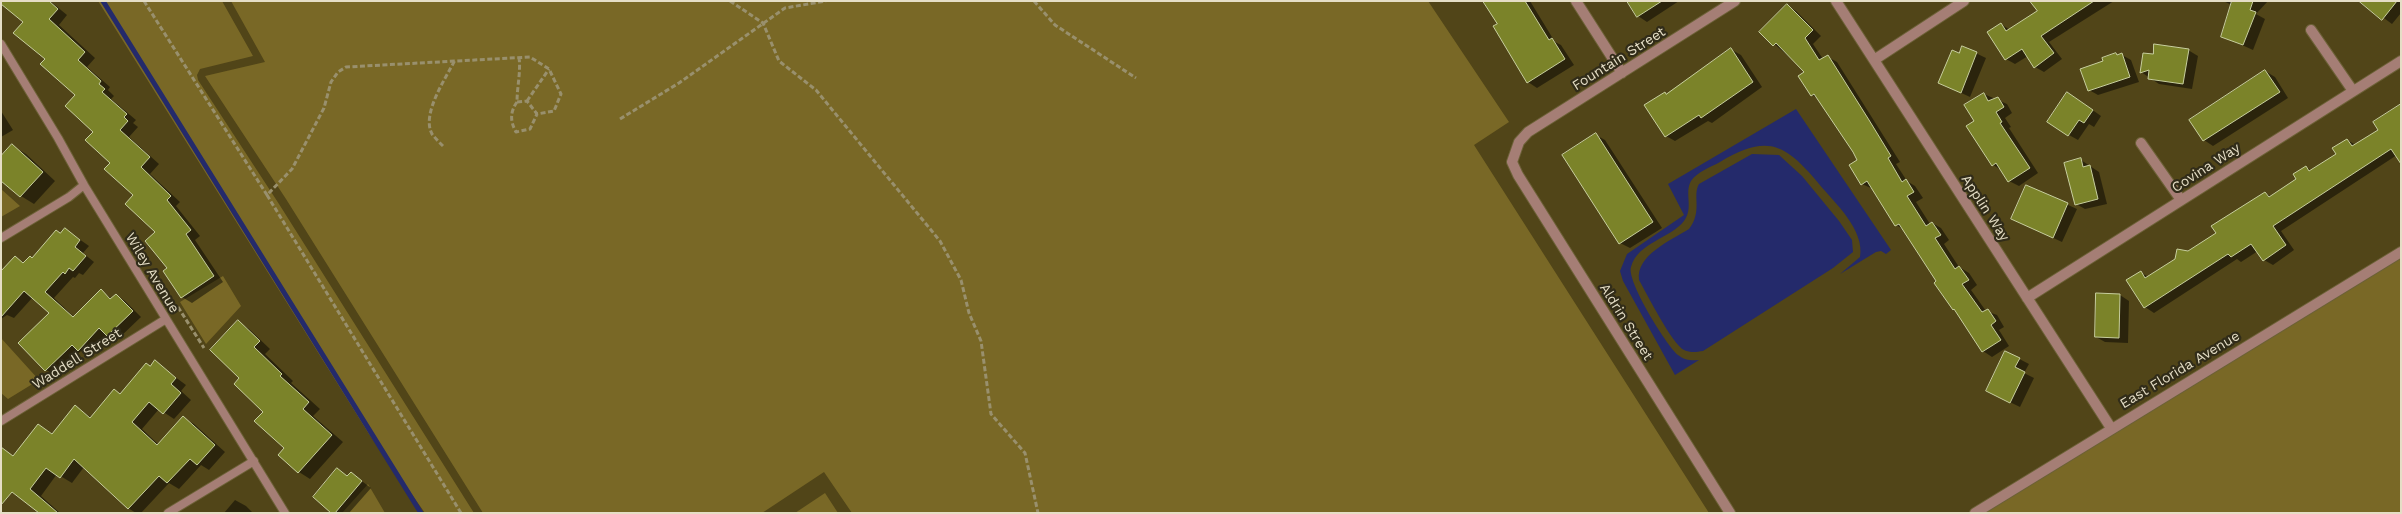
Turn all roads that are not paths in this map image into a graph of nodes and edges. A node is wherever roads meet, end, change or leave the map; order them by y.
1 (1576, 1) edge
2 (1735, 1) edge
3 (1836, 1) edge
4 (1964, 1) edge
5 (2311, 30) dead end
6 (2, 48) edge
7 (1874, 60) junction
8 (2401, 61) edge
9 (1622, 73) junction
10 (2353, 91) junction
11 (1519, 142) joint
12 (2141, 143) dead end
13 (84, 185) junction
14 (2181, 200) junction
15 (1, 238) edge
16 (2401, 252) edge
17 (2027, 298) junction
18 (166, 319) junction
19 (1, 421) edge
20 (2111, 428) junction
21 (254, 461) junction
22 (168, 513) edge
23 (285, 513) edge
24 (1730, 513) edge
25 (1975, 513) edge

1 - 9 street
2 - 9 street, Fountain Street
3 - 7 street, Applin Way
4 - 7 street
5 - 10 street
6 - 13 lane, Wiley Avenue
7 - 17 street, Applin Way
8 - 10 street, Covina Way
9 - 11 street, Fountain Street
10 - 14 street, Covina Way
11 - 24 street, Aldrin Street
12 - 14 street
13 - 15 lane
13 - 18 lane, Wiley Avenue
14 - 17 street, Covina Way
16 - 20 street, East Florida Avenue
17 - 20 street, Applin Way
18 - 19 lane, Waddell Street
18 - 21 lane, Wiley Avenue
20 - 25 street, East Florida Avenue
21 - 22 lane
21 - 23 lane, Wiley Avenue

